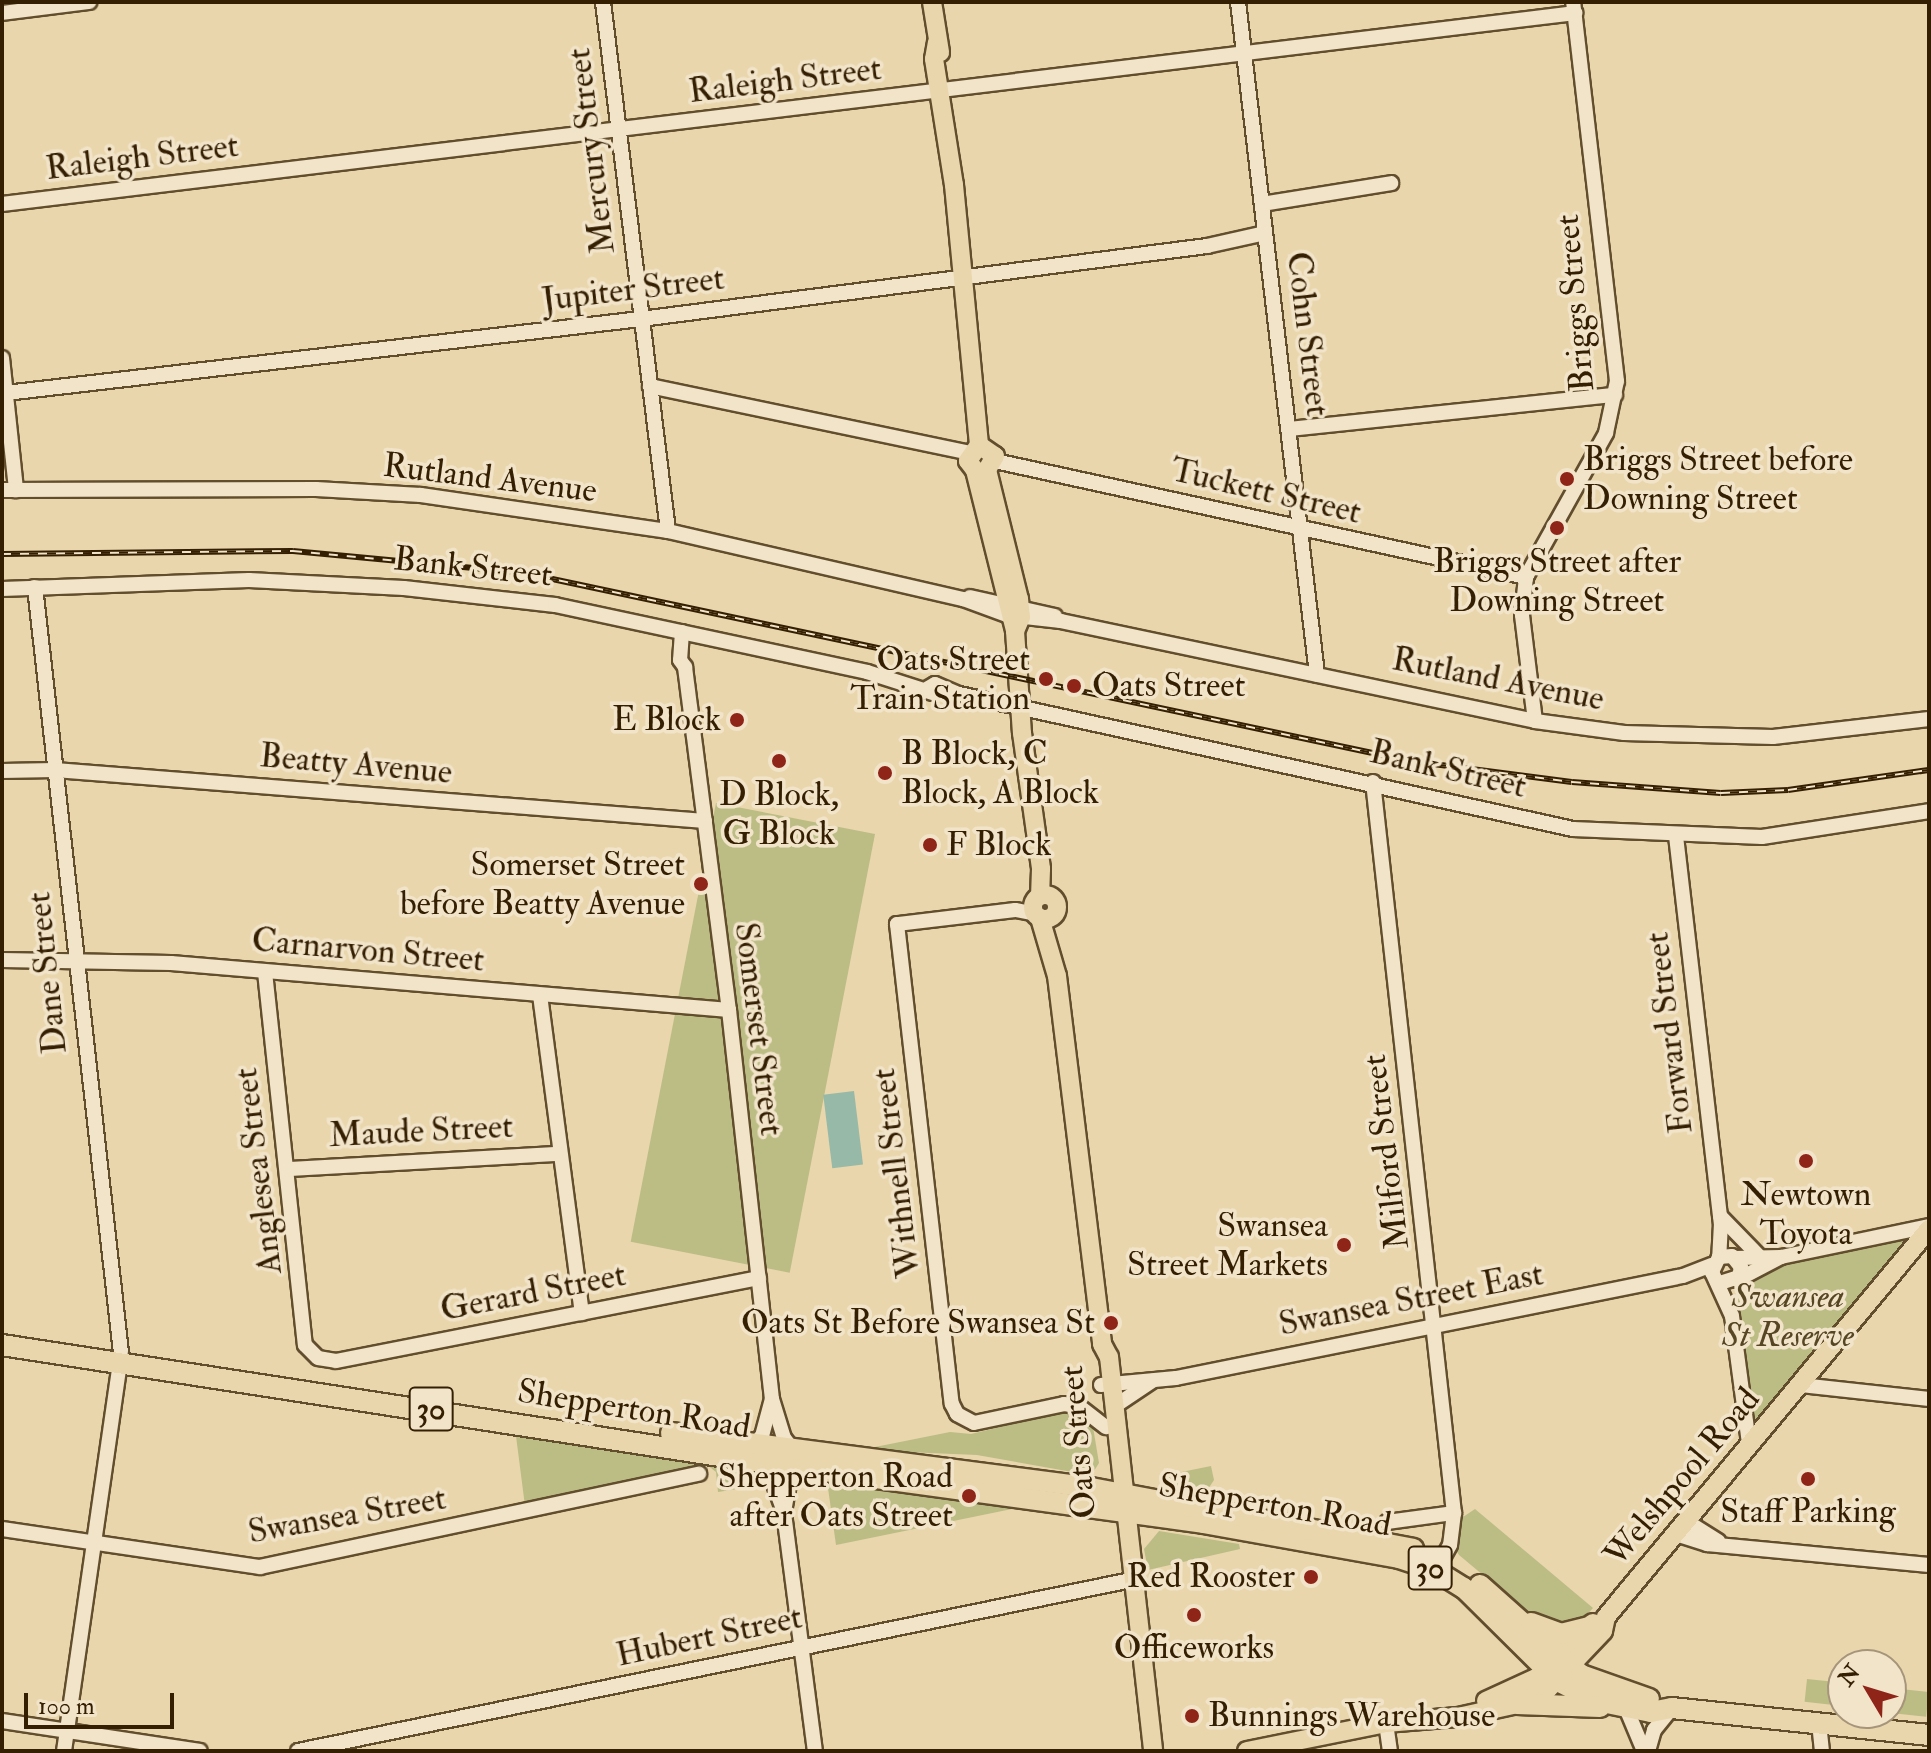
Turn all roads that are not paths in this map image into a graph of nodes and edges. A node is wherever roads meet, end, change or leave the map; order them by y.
1 (89, 2) edge
2 (603, 2) edge
3 (932, 2) edge
4 (1238, 2) edge
5 (1574, 8) edge
6 (2, 13) edge
7 (1245, 56) junction
8 (943, 92) junction
9 (618, 130) junction
10 (1391, 183) dead end
11 (2, 204) edge
12 (1262, 204) junction
13 (1265, 233) junction
14 (965, 277) junction
15 (641, 319) junction
16 (2, 358) edge
17 (650, 386) junction
18 (6, 393) junction
19 (1615, 395) junction
20 (1289, 429) junction
21 (981, 460) junction
22 (9, 490) edge
23 (668, 531) junction
24 (1301, 531) junction
25 (1526, 577) junction
26 (35, 587) junction
27 (2, 589) edge
28 (1014, 614) junction
29 (687, 634) junction
30 (1317, 674) junction
31 (1019, 705) junction
32 (1929, 719) edge
33 (1535, 721) junction
34 (55, 770) junction
35 (2, 771) edge
36 (1373, 782) junction
37 (1929, 811) edge
38 (705, 821) junction
39 (1676, 836) junction
40 (1043, 907) junction
41 (2, 960) edge
42 (74, 960) junction
43 (265, 972) junction
44 (540, 995) junction
45 (729, 1010) junction
46 (557, 1154) junction
47 (288, 1169) junction
48 (1720, 1220) junction
49 (1929, 1227) edge
50 (1760, 1257) junction
51 (1781, 1257) junction
52 (1726, 1270) junction
53 (759, 1278) junction
54 (582, 1313) junction
55 (1436, 1323) junction
56 (2, 1333) edge
57 (2, 1345) edge
58 (120, 1358) junction
59 (318, 1358) joint
60 (1152, 1381) junction
61 (1106, 1384) junction
62 (1801, 1385) junction
63 (772, 1399) junction
64 (1929, 1399) edge
65 (1115, 1406) junction
66 (1106, 1427) junction
67 (1749, 1443) junction
68 (756, 1454) junction
69 (800, 1460) junction
70 (699, 1474) dead end
71 (1121, 1502) junction
72 (784, 1513) junction
73 (1454, 1513) junction
74 (1387, 1522) dead end
75 (1681, 1528) junction
76 (2, 1529) edge
77 (94, 1544) junction
78 (1441, 1561) junction
79 (1929, 1565) edge
80 (1131, 1580) junction
81 (1510, 1611) junction
82 (1597, 1622) junction
83 (803, 1648) junction
84 (1559, 1668) junction
85 (1517, 1704) junction
86 (1621, 1707) junction
87 (1672, 1708) junction
88 (2, 1721) edge
89 (1386, 1723) junction
90 (1819, 1723) junction
91 (67, 1730) junction
92 (1929, 1735) edge
93 (64, 1751) edge
94 (200, 1751) edge
95 (298, 1751) edge
96 (815, 1751) edge
97 (1153, 1751) edge
98 (1247, 1751) edge
99 (1390, 1751) edge
100 (1646, 1751) edge
101 (1822, 1751) edge

1 - 6 street
2 - 9 street, Mercury Street
3 - 8 main road, Oats Street
4 - 7 street, Cohn Street
5 - 7 street, Raleigh Street
5 - 19 street, Briggs Street
7 - 8 street, Raleigh Street
7 - 12 street, Cohn Street
8 - 9 street, Raleigh Street
8 - 14 main road, Oats Street
9 - 11 street, Raleigh Street
9 - 15 street, Mercury Street
10 - 12 street
12 - 13 street, Cohn Street
13 - 14 street, Jupiter Street
13 - 20 street, Cohn Street
14 - 15 street, Jupiter Street
14 - 21 main road, Oats Street
15 - 17 street, Mercury Street
15 - 18 street, Jupiter Street
16 - 18 street
17 - 21 street, Tuckett Street
17 - 23 street, Mercury Street
18 - 22 street
19 - 20 street
19 - 25 street, Briggs Street
20 - 24 street, Cohn Street
21 - 24 street, Tuckett Street
21 - 28 main road, Oats Street
22 - 23 street, Rutland Avenue
23 - 28 street, Rutland Avenue
24 - 25 street, Tuckett Street
24 - 30 street, Cohn Street
25 - 33 street, Briggs Street
26 - 27 street, Bank Street
26 - 29 street, Bank Street
26 - 34 street, Dane Street
28 - 30 street, Rutland Avenue
28 - 31 main road, Oats Street
29 - 31 street, Bank Street
29 - 38 street, Somerset Street
30 - 33 street, Rutland Avenue
31 - 36 street, Bank Street
31 - 40 main road, Oats Street
32 - 33 street, Rutland Avenue
34 - 35 street, Beatty Avenue
34 - 38 street, Beatty Avenue
34 - 42 street, Dane Street
36 - 39 street, Bank Street
36 - 55 street, Milford Street
37 - 39 street, Bank Street
38 - 45 street, Somerset Street
39 - 48 street, Forward Street
40 - 61 main road, Oats Street
40 - 66 street, Withnell Street
41 - 42 street, Carnarvon Street
42 - 43 street, Carnarvon Street
42 - 58 street, Dane Street
43 - 44 street, Carnarvon Street
43 - 47 street, Anglesea Street
44 - 45 street, Carnarvon Street
44 - 46 street
45 - 53 street, Somerset Street
46 - 47 street, Maude Street
46 - 54 street
47 - 59 street, Anglesea Street
48 - 50 street
48 - 52 street, Forward Street
49 - 51 street, Swansea Street East
49 - 62 main road, Welshpool Road
50 - 51 street, Swansea Street East
50 - 52 street, Swansea Street East
51 - 52 street, Swansea Street East
52 - 55 street, Swansea Street East
52 - 67 street
53 - 54 street, Gerard Street
53 - 63 street, Somerset Street
54 - 59 street, Gerard Street
55 - 60 street, Swansea Street East
55 - 73 street, Milford Street
56 - 58 highway, Shepperton Road / 30
57 - 58 highway, Shepperton Road / 30
58 - 68 highway, Shepperton Road / 30
58 - 77 street, Dane Street
60 - 61 street, Swansea Street East
60 - 65 street, Swansea Street East
61 - 65 main road, Oats Street
61 - 66 main road, Oats Street
62 - 64 street
62 - 67 main road, Welshpool Road
63 - 68 street, Somerset Street
63 - 69 street, Somerset Street
65 - 71 main road, Oats Street
66 - 71 main road, Oats Street
67 - 75 main road, Welshpool Road
68 - 69 highway, Shepperton Road / 30
68 - 72 street
69 - 71 highway, Shepperton Road / 30
69 - 72 street
70 - 77 street, Swansea Street
71 - 78 highway, Shepperton Road / 30
71 - 80 main road, Oats Street
71 - 84 highway, Shepperton Road / 30
72 - 83 street
73 - 74 street, Shepperton Road
73 - 78 street, Milford Street
75 - 79 street
75 - 82 main road, Welshpool Road
76 - 77 street, Swansea Street
77 - 91 street, Dane Street
78 - 81 highway, Shepperton Road / 30
80 - 83 street, Hubert Street
80 - 97 main road, Oats Street
81 - 82 highway
81 - 84 highway, Shepperton Road / 30
82 - 84 main road, Welshpool Road
83 - 95 street, Hubert Street
83 - 96 street
84 - 85 main road
84 - 86 highway, Shepperton Road / 30
84 - 87 highway, Shepperton Road / 30
84 - 89 main road
85 - 86 highway
85 - 89 main road
86 - 87 highway, Shepperton Road / 30
86 - 100 street
87 - 90 highway, 30
87 - 100 street
88 - 91 street
89 - 98 main road
89 - 99 street
90 - 92 highway, 30
90 - 101 street
91 - 93 street, Dane Street
91 - 94 street

